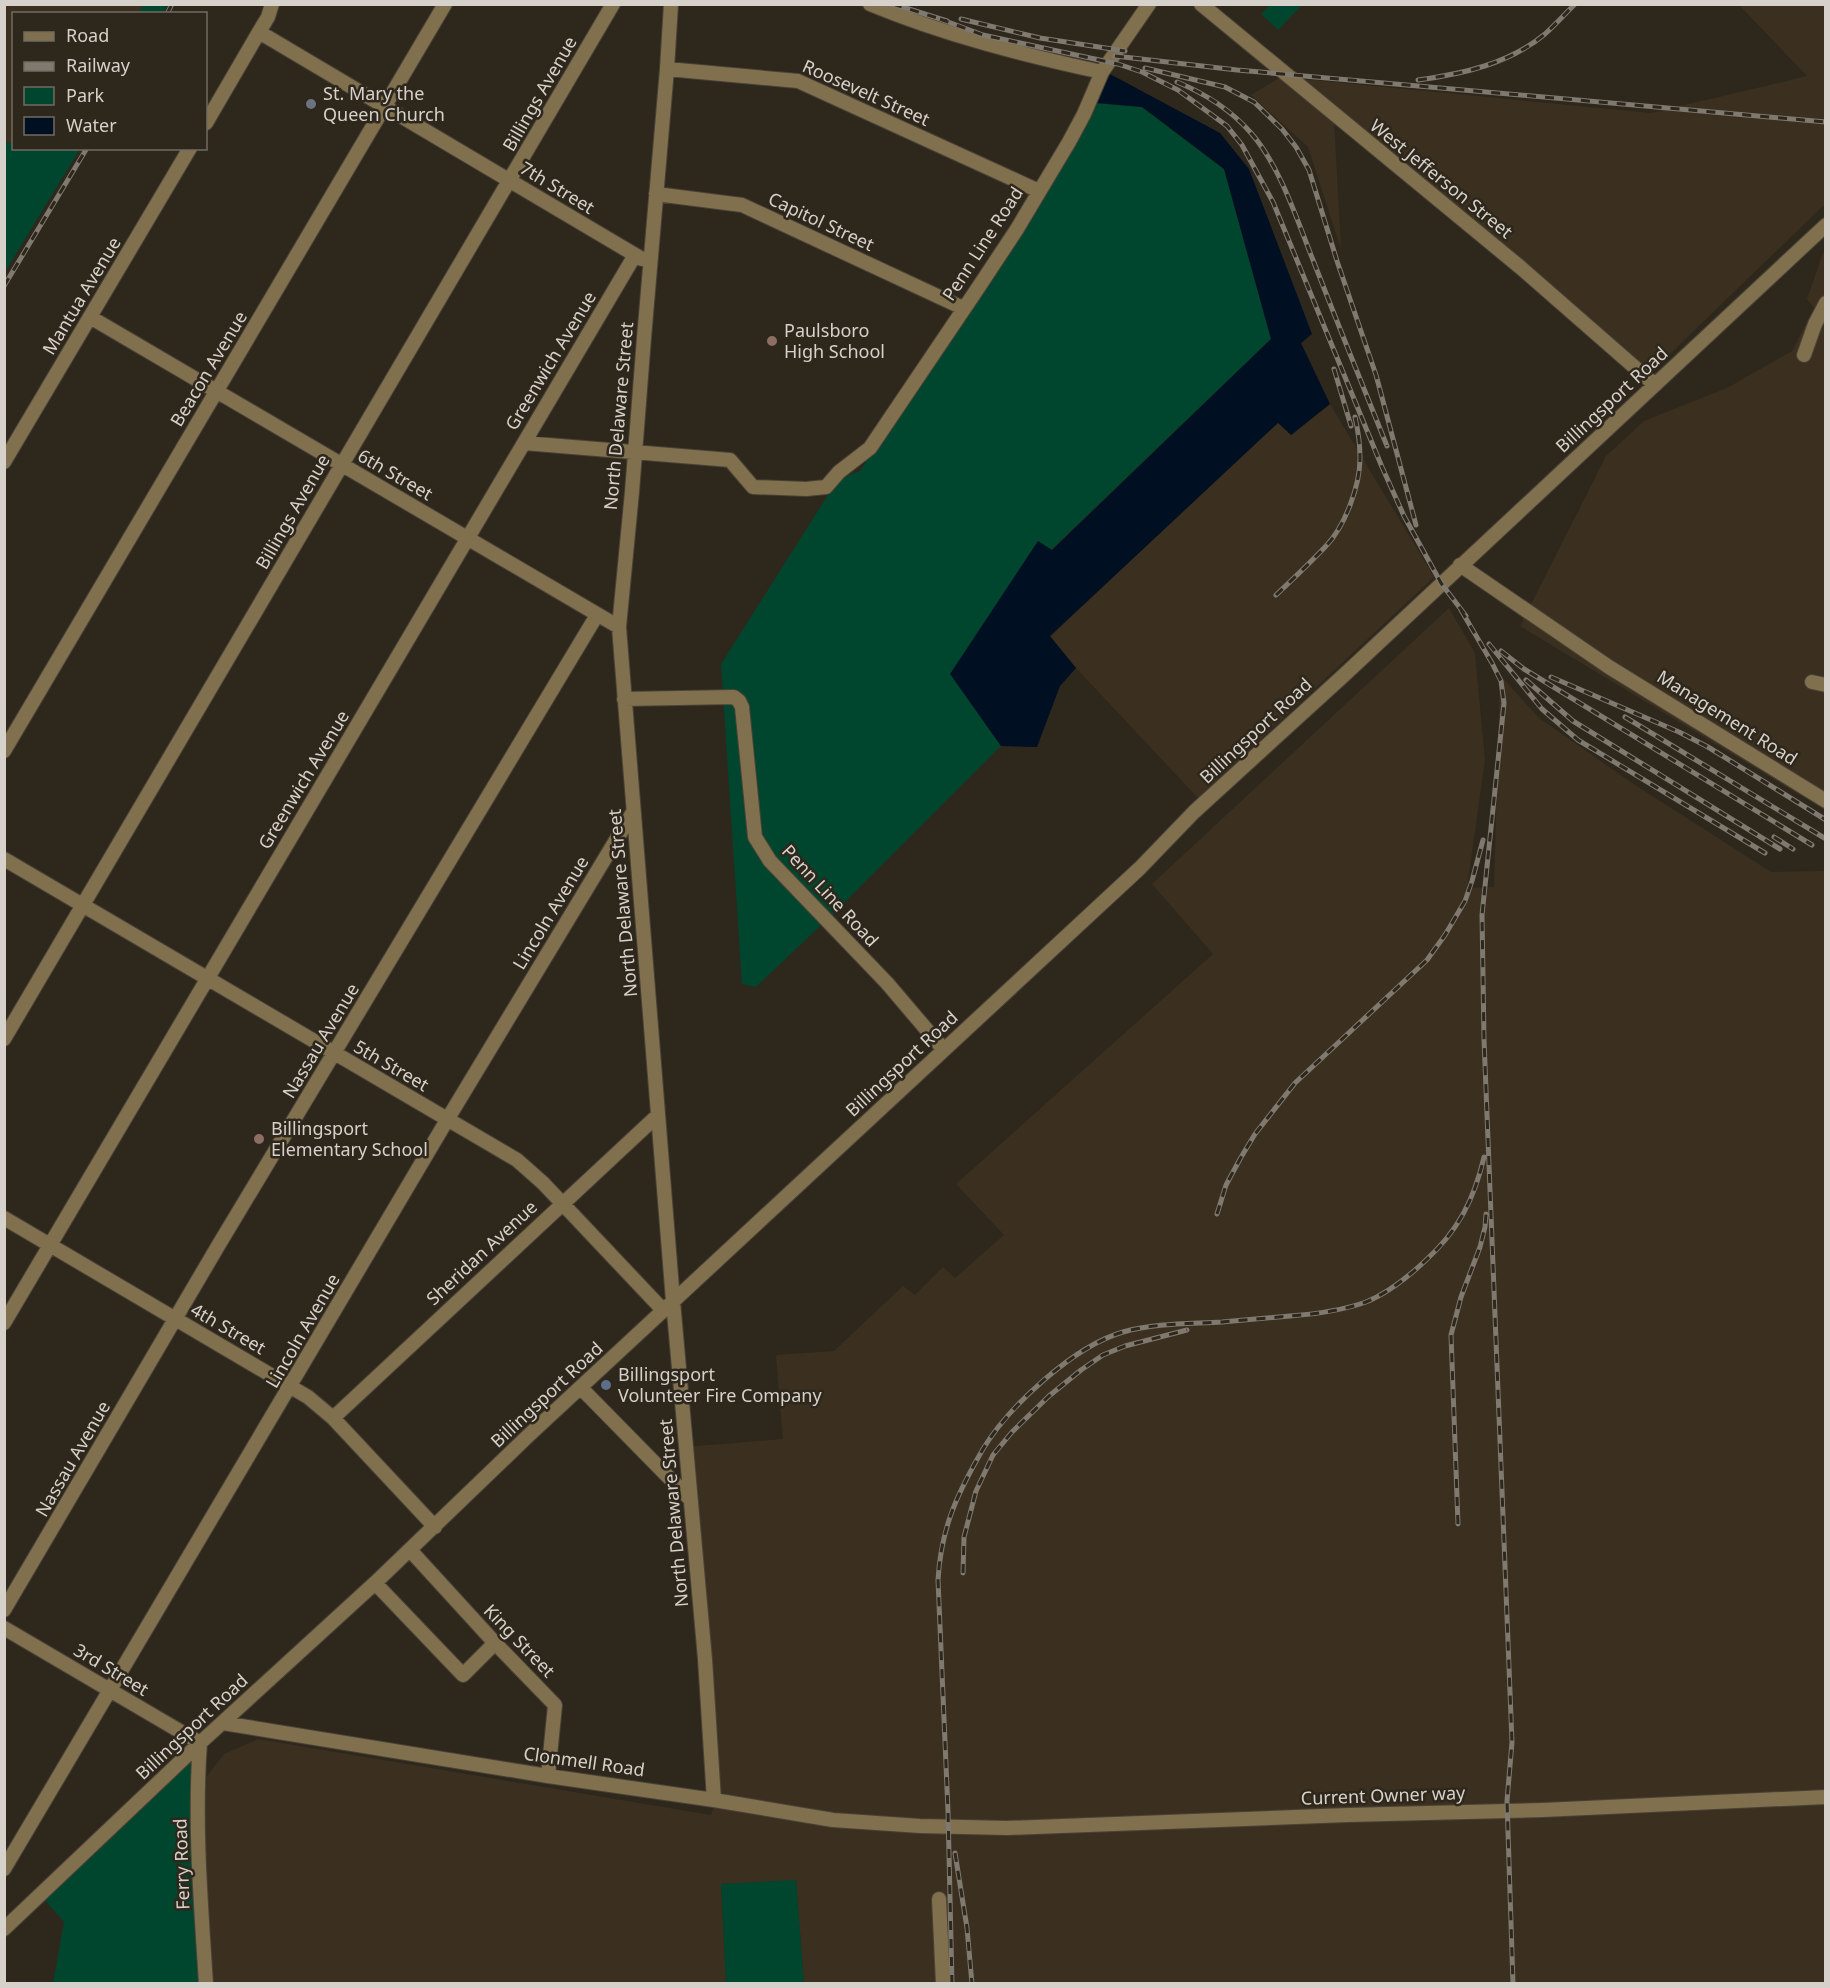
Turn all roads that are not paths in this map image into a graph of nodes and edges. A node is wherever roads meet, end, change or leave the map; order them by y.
1 (272, 4) edge
2 (445, 4) edge
3 (613, 4) edge
4 (671, 4) edge
5 (870, 4) edge
6 (1149, 4) edge
7 (1202, 4) edge
8 (259, 32) junction
9 (667, 69) junction
10 (1102, 72) junction
11 (385, 106) junction
12 (207, 121) edge
13 (189, 150) edge
14 (510, 181) junction
15 (1039, 191) junction
16 (656, 194) junction
17 (1826, 225) edge
18 (635, 255) junction
19 (650, 264) junction
20 (1826, 303) edge
21 (963, 309) junction
22 (90, 317) junction
23 (1804, 356) dead end
24 (1655, 385) junction
25 (217, 392) junction
26 (524, 443) junction
27 (634, 452) junction
28 (4, 462) edge
29 (342, 465) junction
30 (467, 538) junction
31 (1460, 565) junction
32 (597, 615) junction
33 (619, 627) junction
34 (624, 699) junction
35 (4, 752) edge
36 (1826, 801) edge
37 (633, 812) junction
38 (4, 859) edge
39 (84, 905) junction
40 (208, 978) junction
41 (4, 1039) edge
42 (944, 1050) junction
43 (335, 1054) junction
44 (658, 1115) junction
45 (447, 1120) junction
46 (562, 1203) junction
47 (4, 1218) edge
48 (50, 1245) junction
49 (668, 1305) junction
50 (176, 1319) junction
51 (4, 1323) edge
52 (291, 1386) junction
53 (581, 1388) junction
54 (333, 1418) junction
55 (691, 1500) junction
56 (435, 1527) junction
57 (410, 1550) junction
58 (375, 1583) junction
59 (4, 1610) edge
60 (4, 1628) edge
61 (495, 1643) junction
62 (111, 1691) junction
63 (223, 1723) junction
64 (200, 1743) junction
65 (548, 1776) junction
66 (1826, 1797) edge
67 (714, 1800) junction
68 (942, 1826) joint
69 (4, 1869) edge
70 (939, 1899) dead end
71 (4, 1929) edge
72 (206, 1983) edge
73 (943, 1983) edge

1 - 8 street
2 - 11 street, Beacon Avenue
3 - 14 street, Billings Avenue
4 - 9 street, North Delaware Street
5 - 10 street
6 - 10 street, Penn Line Road
7 - 24 street, West Jefferson Street
8 - 11 street, 7th Street
8 - 12 street
9 - 15 street, Roosevelt Street
9 - 16 street, North Delaware Street
10 - 15 street, Penn Line Road
11 - 14 street, 7th Street
11 - 25 street, Beacon Avenue
13 - 22 street, Mantua Avenue
14 - 18 street, 7th Street
14 - 29 street, Billings Avenue
15 - 21 street, Penn Line Road
16 - 19 street, North Delaware Street
16 - 21 street, Capitol Street
17 - 24 street, Billingsport Road
18 - 19 street, 7th Street
18 - 26 street, Greenwich Avenue
19 - 27 street, North Delaware Street
20 - 23 street
21 - 27 street, Penn Line Road
22 - 25 street, 6th Street
22 - 28 street, Mantua Avenue
24 - 31 street, Billingsport Road
25 - 29 street, 6th Street
25 - 35 street, Beacon Avenue
26 - 27 street
26 - 30 street, Greenwich Avenue
27 - 33 street, North Delaware Street
29 - 30 street, 6th Street
29 - 39 street, Billings Avenue
30 - 32 street, 6th Street
30 - 40 street, Greenwich Avenue
31 - 36 street, Management Road
31 - 42 street, Billingsport Road
32 - 33 street, 6th Street
32 - 43 street, Nassau Avenue
33 - 34 street, North Delaware Street
34 - 37 street, North Delaware Street
34 - 42 street, Penn Line Road
37 - 44 street, North Delaware Street
37 - 45 street, Lincoln Avenue
38 - 39 street, 5th Street
39 - 40 street, 5th Street
39 - 41 street, Billings Avenue
40 - 43 street, 5th Street
40 - 48 street, Greenwich Avenue
42 - 49 street, Billingsport Road
43 - 45 street, 5th Street
43 - 50 street, Nassau Avenue
44 - 46 street, Sheridan Avenue
44 - 49 street, North Delaware Street
45 - 46 street, 5th Street
45 - 52 street, Lincoln Avenue
46 - 49 street, 5th Street
46 - 54 street, Sheridan Avenue
47 - 48 street, 4th Street
48 - 50 street, 4th Street
48 - 51 street, Greenwich Avenue
49 - 53 street, Billingsport Road
49 - 55 street, North Delaware Street
50 - 52 street, 4th Street
50 - 59 street, Nassau Avenue
52 - 54 street, 4th Street
52 - 62 street, Lincoln Avenue
53 - 55 street
53 - 56 street, Billingsport Road
54 - 56 street, 4th Street
55 - 67 street, North Delaware Street
56 - 57 street, Billingsport Road
57 - 58 street, Billingsport Road
57 - 61 street, King Street
58 - 61 street
58 - 63 street, Billingsport Road
60 - 62 street, 3rd Street
61 - 65 street, King Street
62 - 64 street, 3rd Street
62 - 69 street, Lincoln Avenue
63 - 64 street, Billingsport Road
63 - 65 street, Clonmell Road
64 - 71 street, Billingsport Road
64 - 72 street, Ferry Road
65 - 67 street, Clonmell Road
66 - 68 street, Current Owner way
67 - 68 street, Clonmell Road
70 - 73 street

